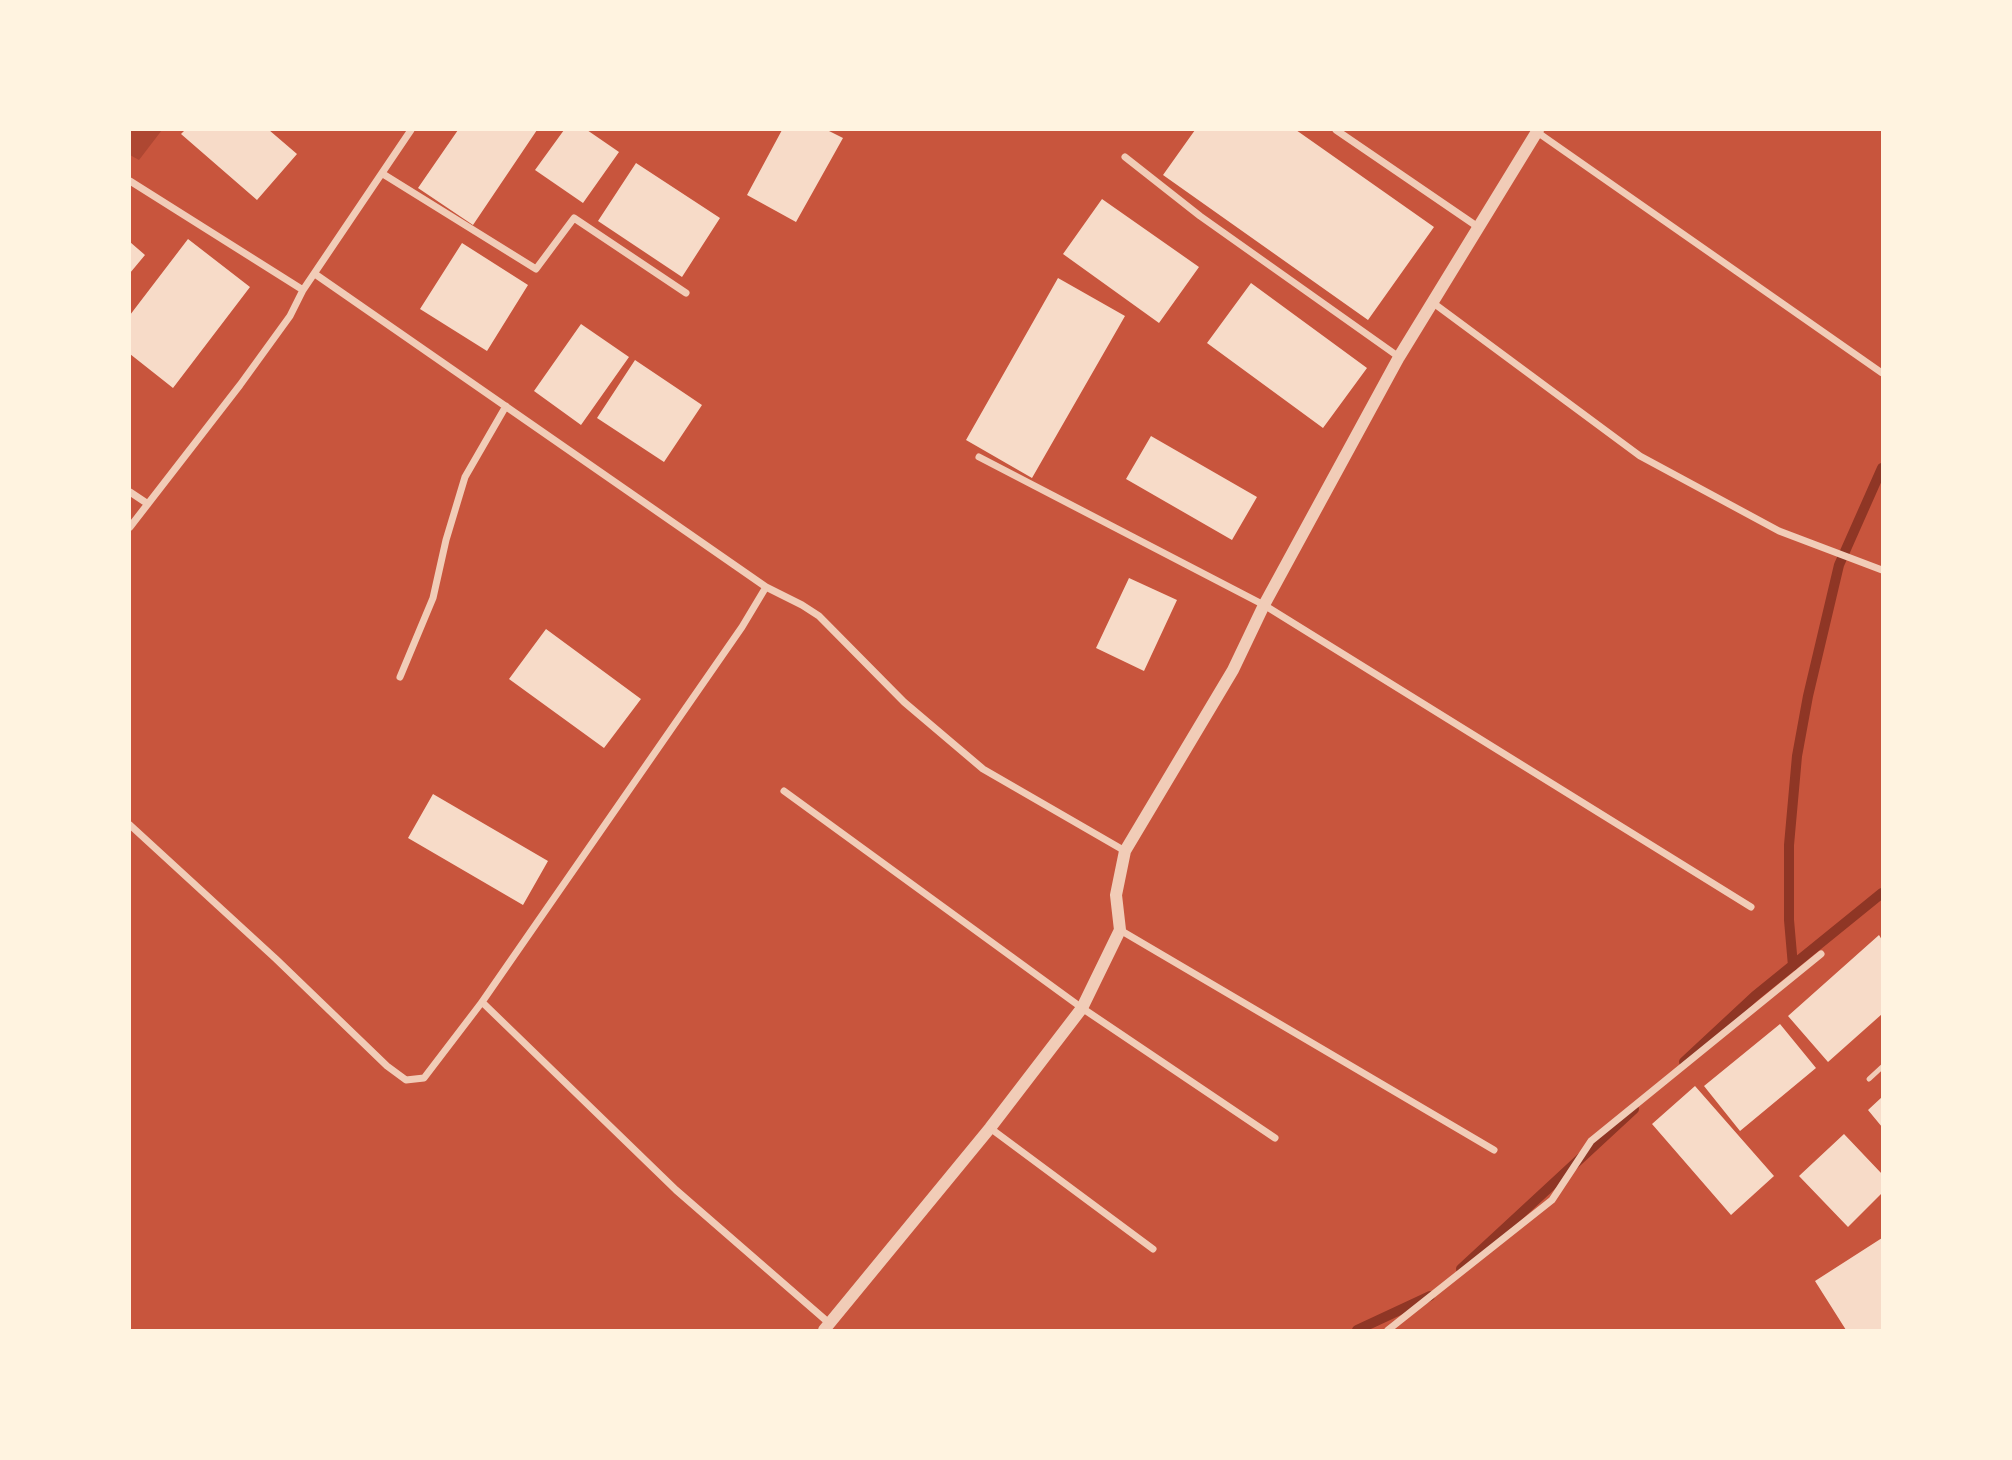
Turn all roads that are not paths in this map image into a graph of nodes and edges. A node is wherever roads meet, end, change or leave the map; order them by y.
1 (411, 130) edge
2 (1335, 130) edge
3 (1537, 131) edge
4 (1125, 157) dead end
5 (383, 174) junction
6 (130, 181) edge
7 (1478, 227) junction
8 (314, 274) junction
9 (303, 290) junction
10 (686, 293) dead end
11 (1432, 302) junction
12 (1399, 357) junction
13 (1882, 373) edge
14 (506, 406) junction
15 (979, 457) dead end
16 (130, 492) edge
17 (148, 504) junction
18 (130, 527) edge
19 (1882, 570) edge
20 (766, 587) junction
21 (1264, 605) junction
22 (400, 677) dead end
23 (784, 791) dead end
24 (130, 825) edge
25 (1125, 851) junction
26 (1751, 907) dead end
27 (1120, 930) junction
28 (1821, 954) dead end
29 (482, 1002) junction
30 (1082, 1008) junction
31 (1882, 1067) edge
32 (1869, 1079) dead end
33 (990, 1128) junction
34 (1275, 1138) dead end
35 (1494, 1150) dead end
36 (1153, 1249) dead end
37 (827, 1327) edge
38 (1388, 1331) edge

1 - 5 street
2 - 7 street
3 - 7 street
3 - 13 street
4 - 12 street
5 - 8 street
5 - 10 street
6 - 9 street
7 - 11 street
8 - 9 street
8 - 14 street
9 - 17 street
11 - 12 street
11 - 19 street
12 - 21 street
14 - 20 street
14 - 22 street
15 - 21 street
16 - 17 street
17 - 18 street
20 - 25 street
20 - 29 street
21 - 25 street
21 - 26 street
23 - 30 street
24 - 29 street
25 - 27 street
27 - 30 street
27 - 35 street
28 - 38 street
29 - 37 street
30 - 33 street
30 - 34 street
31 - 32 lane
33 - 36 street
33 - 37 street

